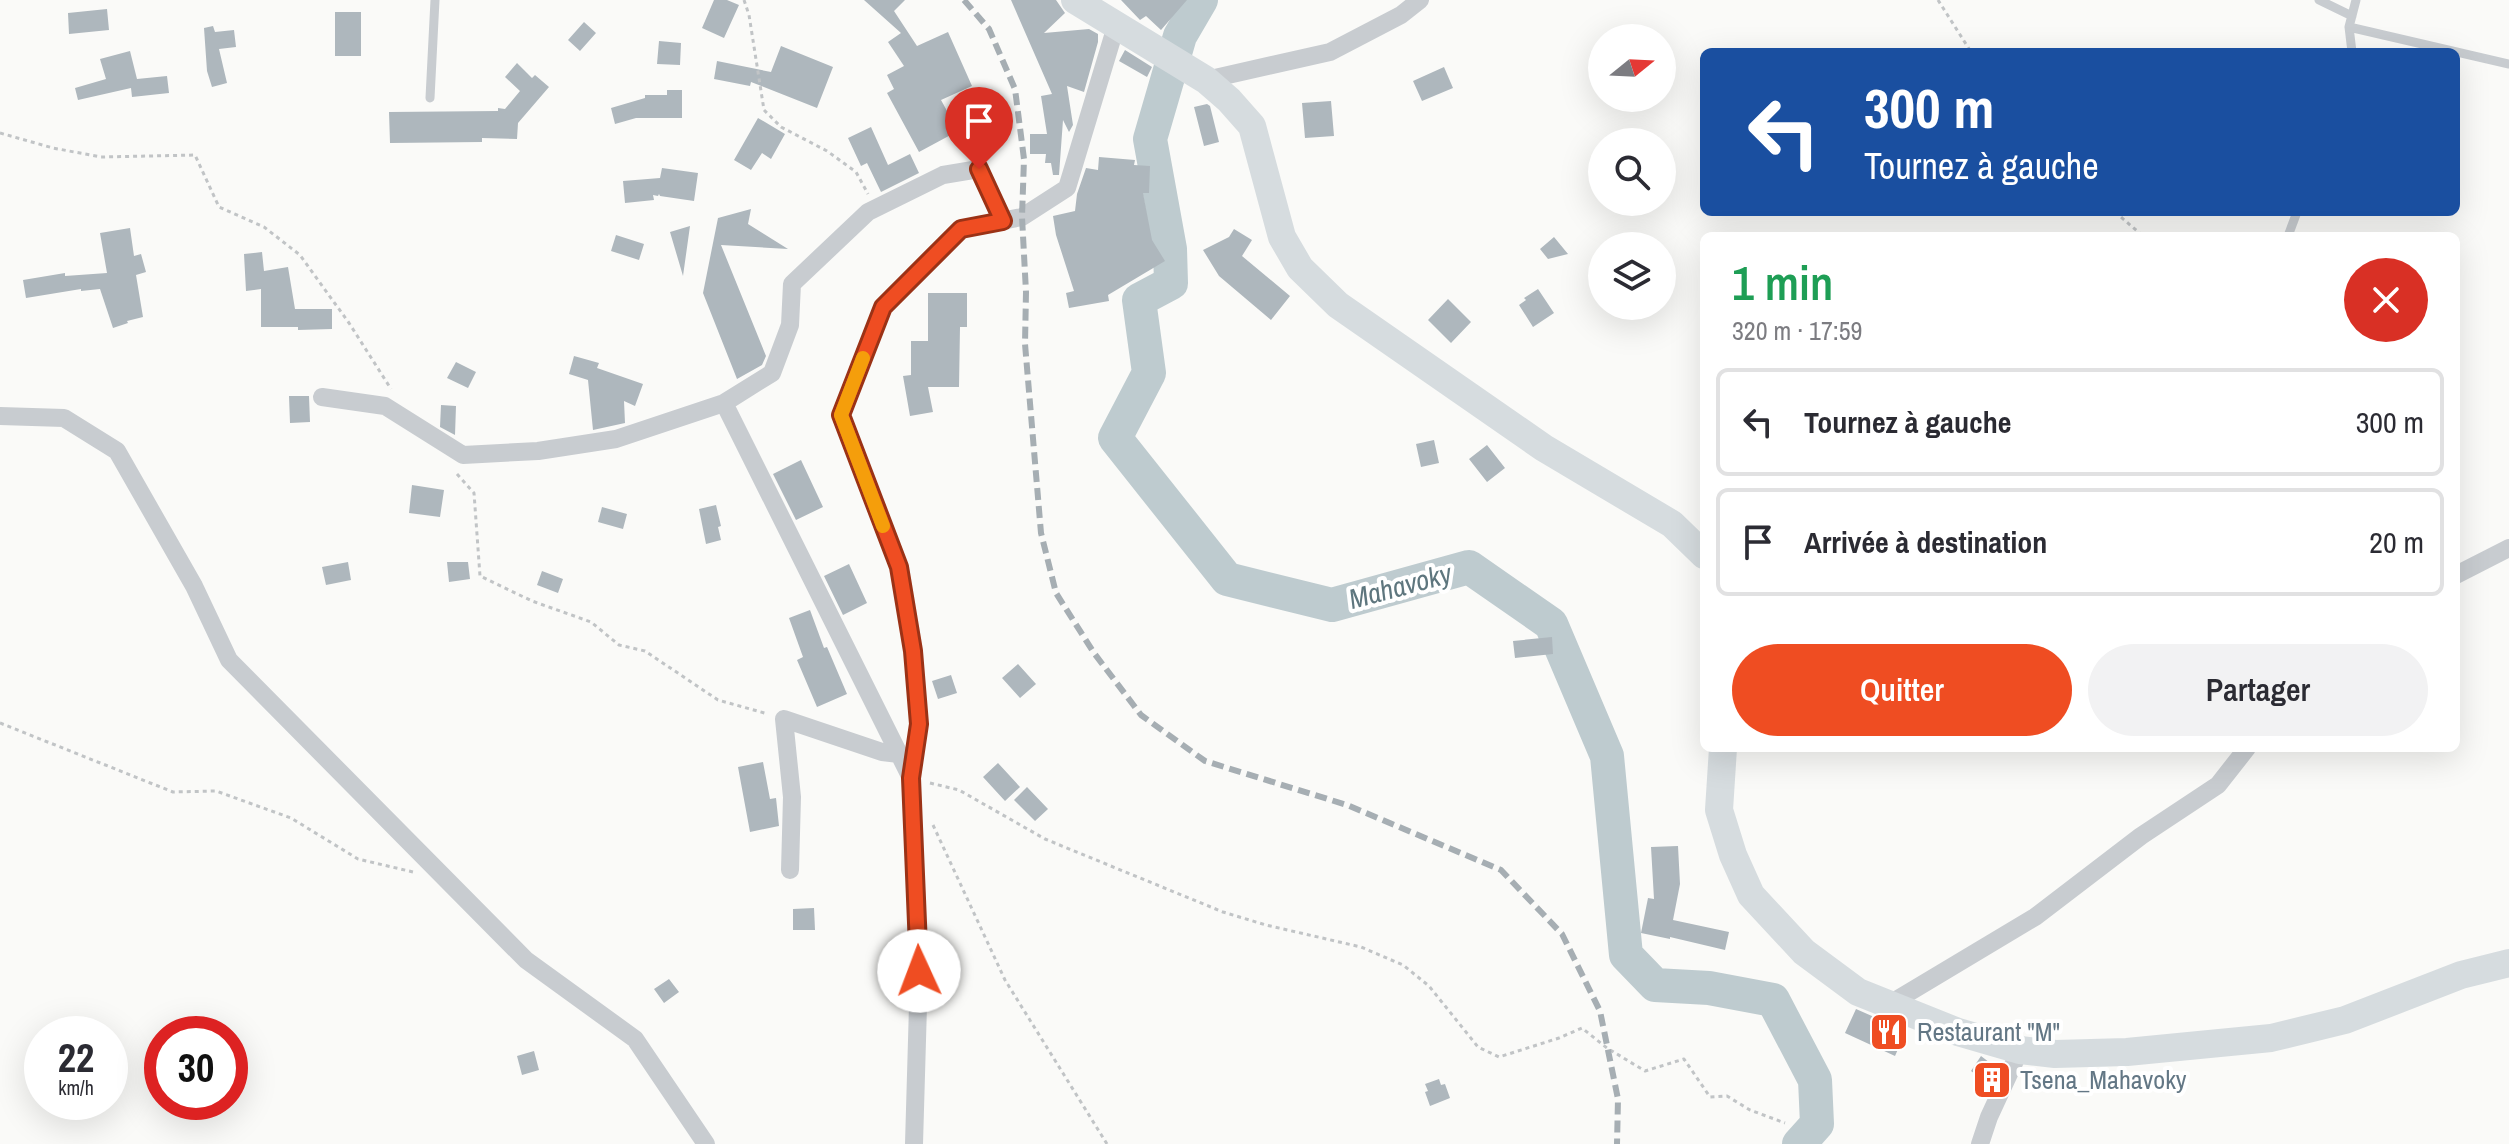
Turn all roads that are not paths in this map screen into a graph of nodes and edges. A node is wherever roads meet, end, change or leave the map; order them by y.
1 (435, 0) edge
2 (1075, 0) edge
3 (1420, 0) edge
4 (2319, 0) edge
5 (2356, 0) edge
6 (2352, 16) junction
7 (1116, 26) junction
8 (2349, 27) junction
9 (2352, 48) edge
10 (2440, 48) edge
11 (2460, 53) edge
12 (2509, 64) edge
13 (1206, 80) junction
14 (430, 98) dead end
15 (1003, 221) junction
16 (322, 397) dead end
17 (724, 403) junction
18 (0, 416) edge
19 (2509, 548) edge
20 (1700, 551) edge
21 (2460, 573) edge
22 (1723, 752) edge
23 (2244, 752) edge
24 (899, 754) junction
25 (911, 778) junction
26 (790, 870) dead end
27 (2509, 963) edge
28 (1888, 1005) junction
29 (2020, 1050) junction
30 (1989, 1117) junction
31 (706, 1144) edge
32 (914, 1144) edge
33 (1966, 1144) edge
34 (1980, 1144) edge

1 - 14 lane
2 - 7 main road
3 - 13 street
4 - 6 lane
5 - 6 lane
6 - 8 lane
7 - 13 main road
7 - 15 street
8 - 9 lane
8 - 10 lane
11 - 12 lane
13 - 20 main road
15 - 17 street
15 - 25 street
16 - 17 street
17 - 24 street
18 - 31 street
19 - 21 street
22 - 28 main road
23 - 28 street
24 - 25 street
24 - 26 street
25 - 32 street
27 - 29 main road
28 - 29 main road
29 - 30 street
30 - 33 street
30 - 34 street

